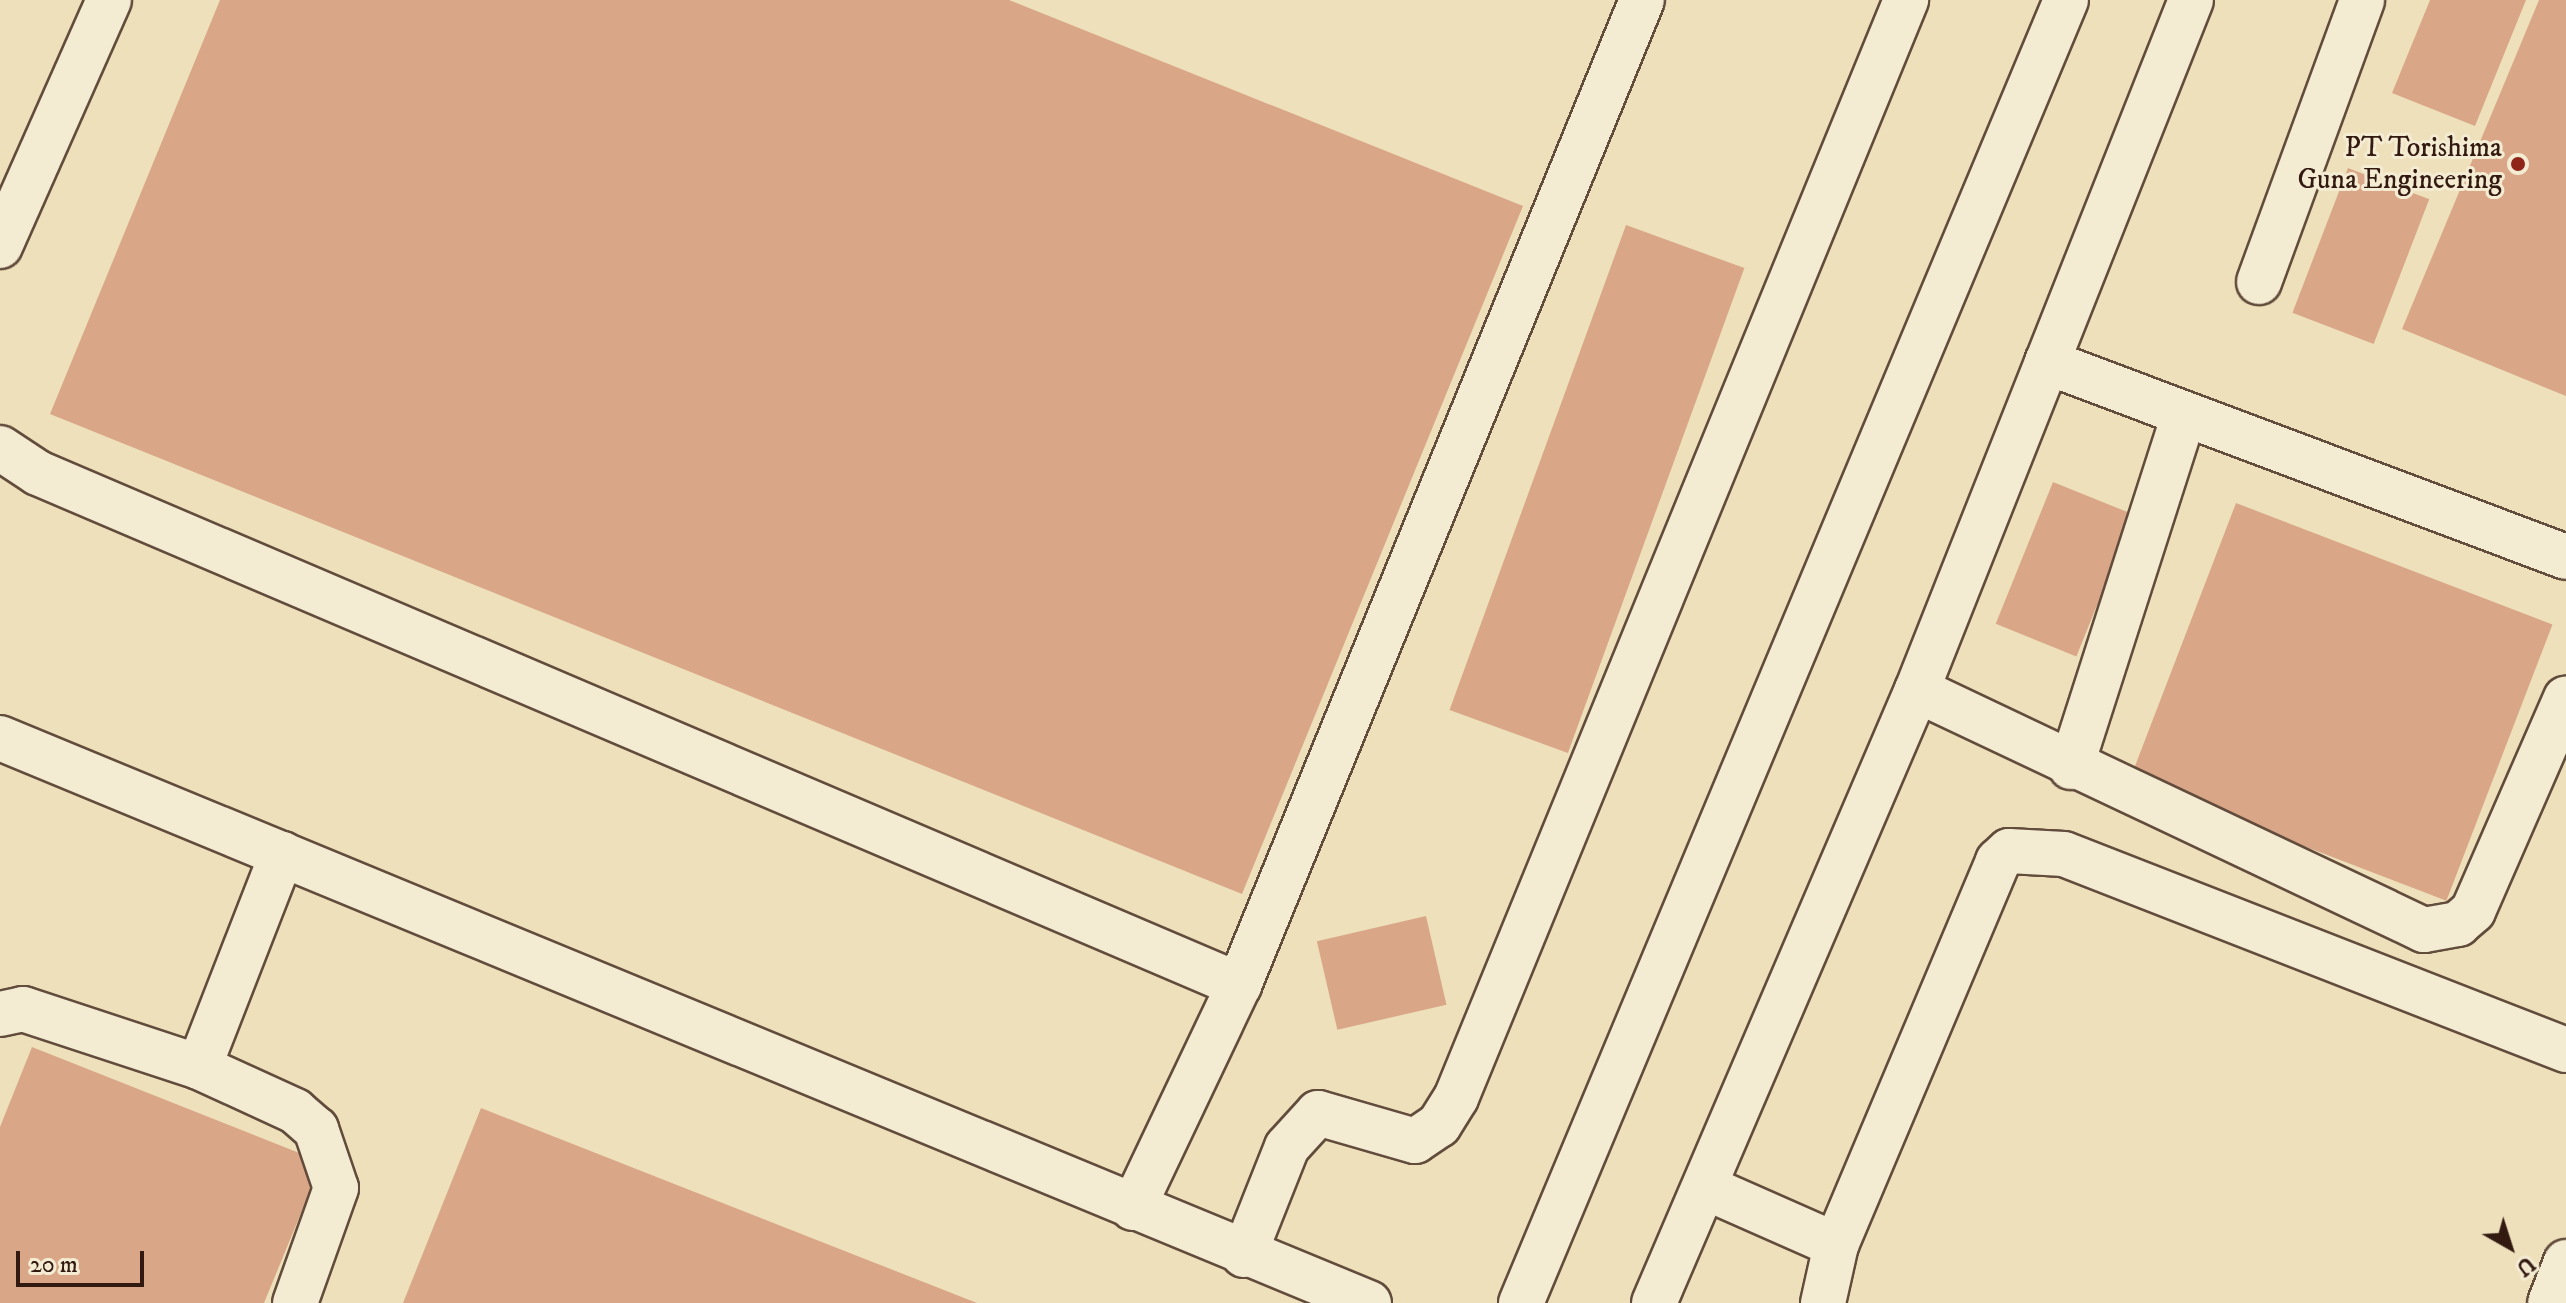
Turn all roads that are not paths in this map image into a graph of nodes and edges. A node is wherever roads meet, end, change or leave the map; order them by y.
1 (109, 0) edge
2 (1642, 0) edge
3 (1906, 0) edge
4 (2066, 0) edge
5 (2191, 0) edge
6 (2362, 0) edge
7 (0, 246) edge
8 (2259, 282) dead end
9 (2047, 362) junction
10 (2184, 416) junction
11 (0, 448) edge
12 (2566, 557) edge
13 (1917, 690) junction
14 (2566, 698) edge
15 (0, 738) edge
16 (2071, 767) junction
17 (282, 854) junction
18 (1239, 985) junction
19 (0, 1014) edge
20 (2566, 1050) edge
21 (199, 1067) junction
22 (1707, 1188) junction
23 (1133, 1208) junction
24 (1836, 1245) junction
25 (1244, 1255) junction
26 (2566, 1262) edge
27 (295, 1303) edge
28 (1369, 1303) edge
29 (1521, 1303) edge
30 (1654, 1303) edge
31 (1823, 1303) edge
32 (2550, 1303) edge

1 - 7 lane
2 - 18 lane
3 - 25 lane
4 - 29 lane
5 - 9 lane
6 - 8 lane
9 - 10 lane
9 - 13 lane
10 - 12 lane
10 - 16 lane
11 - 18 lane
13 - 16 lane
13 - 22 lane
14 - 16 lane
15 - 17 lane
17 - 21 lane
17 - 23 lane
18 - 23 lane
19 - 21 lane
20 - 24 lane
21 - 27 lane
22 - 24 lane
22 - 30 lane
23 - 25 lane
24 - 31 lane
25 - 28 lane
26 - 32 lane

